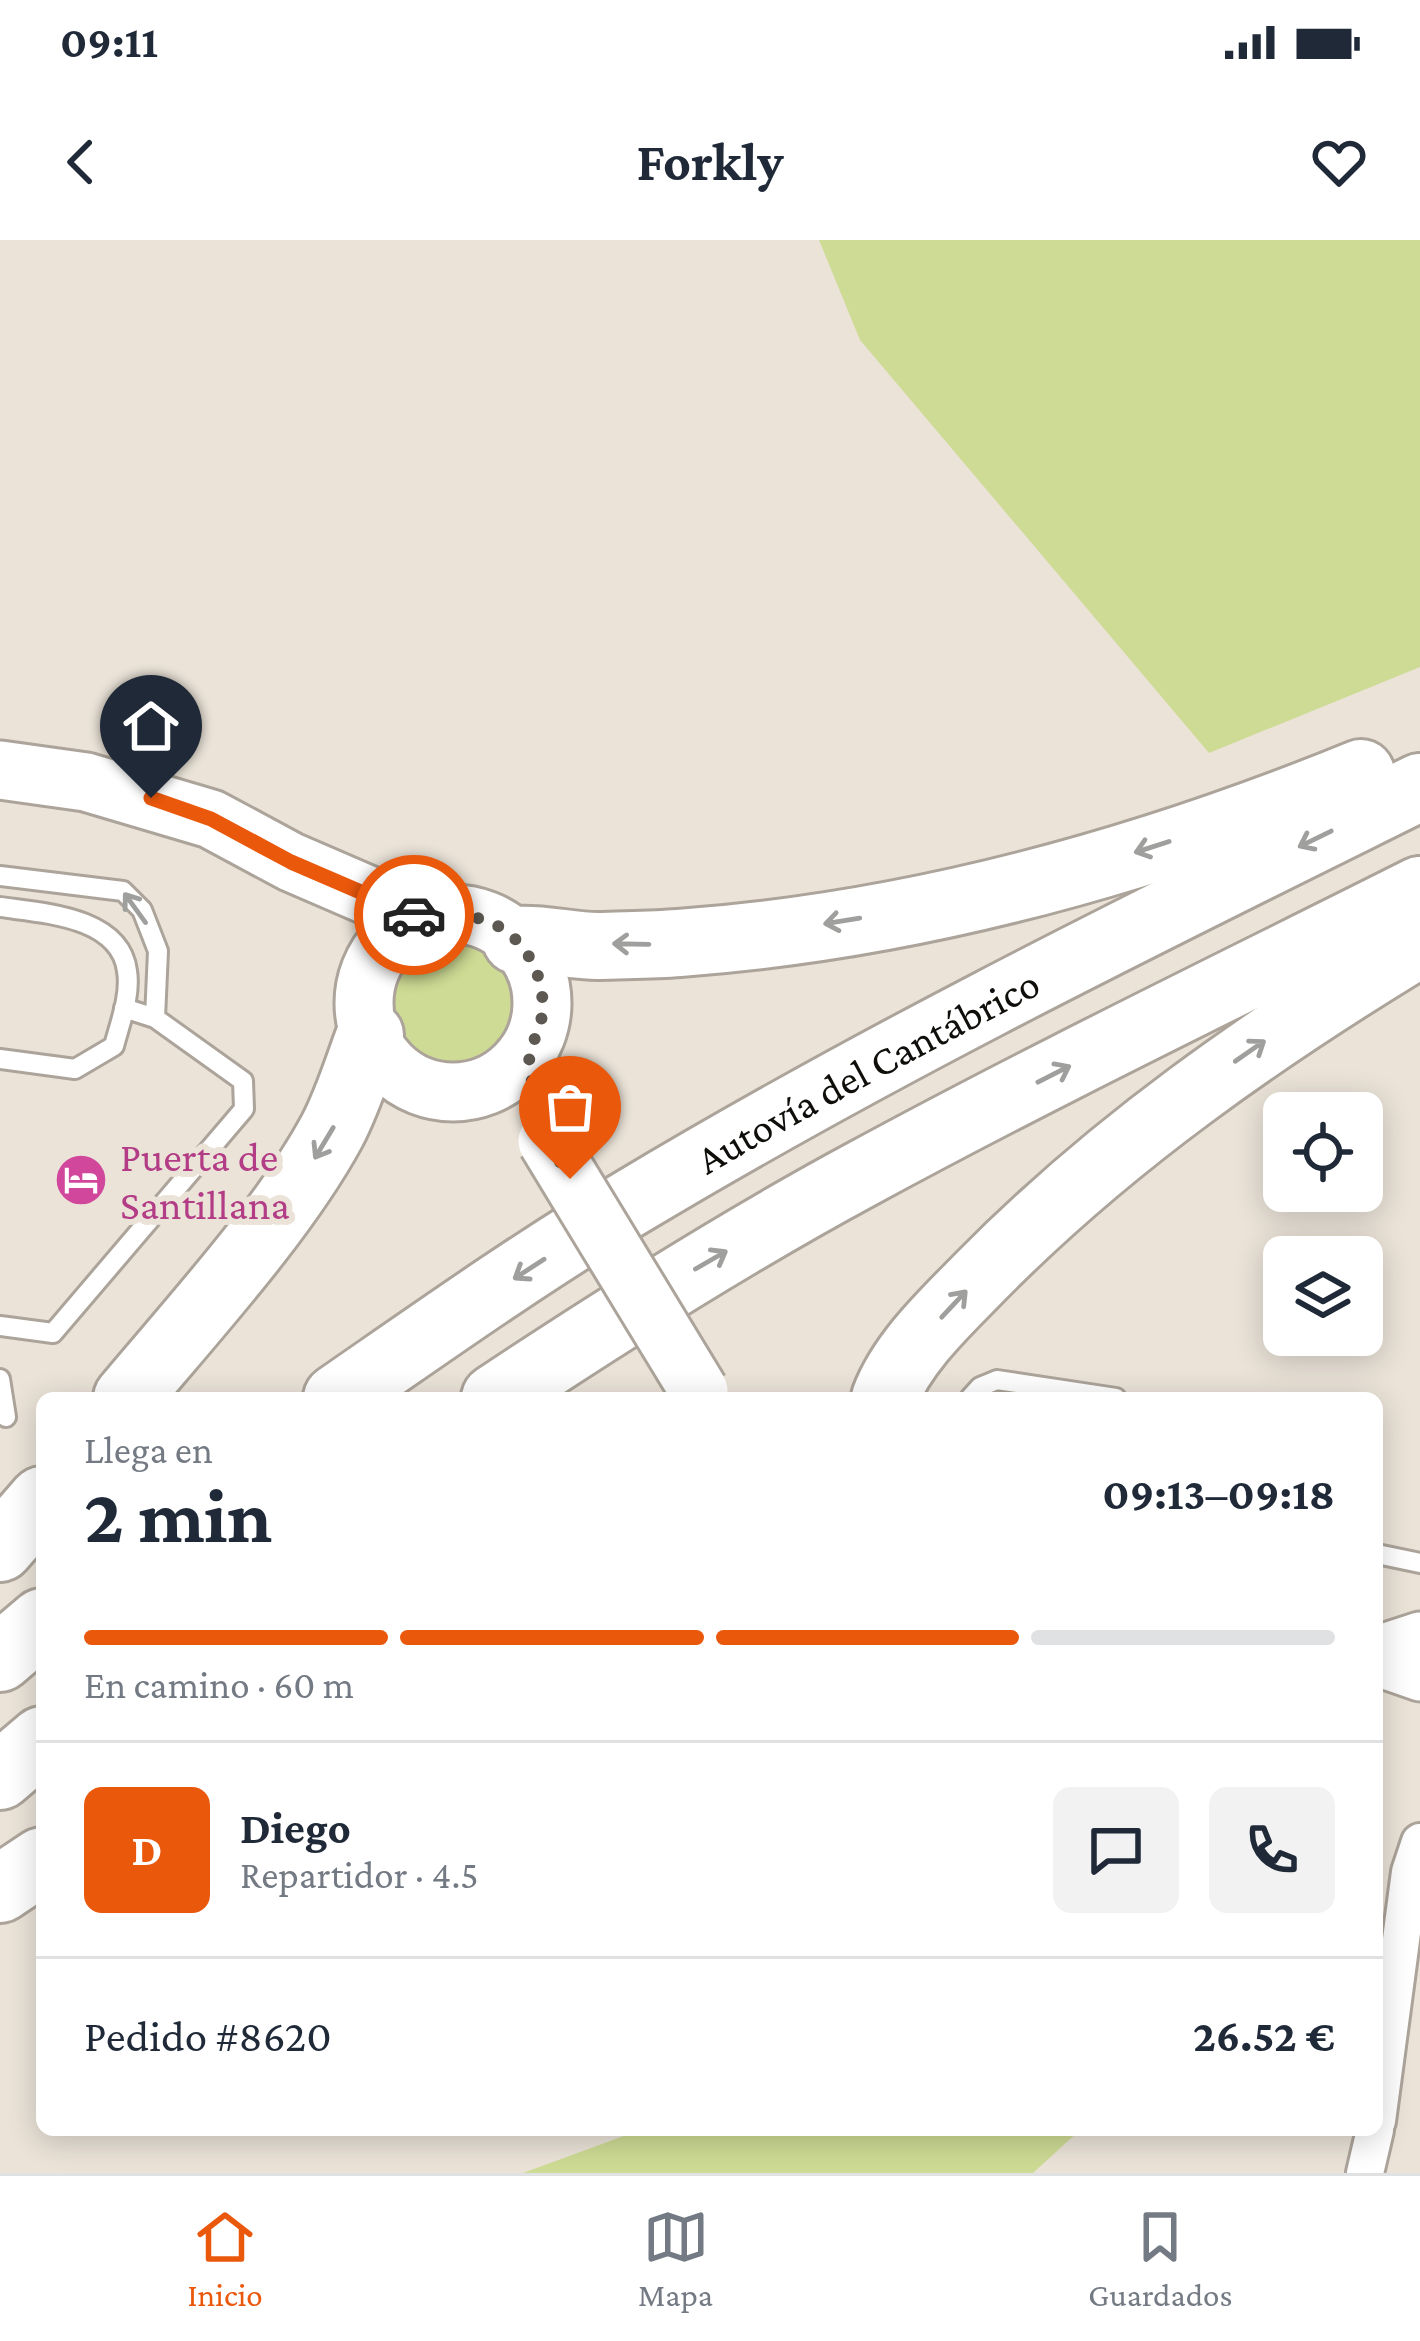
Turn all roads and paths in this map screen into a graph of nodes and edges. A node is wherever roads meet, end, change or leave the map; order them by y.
1 (1420, 749) edge
2 (0, 770) edge
3 (1420, 787) edge
4 (291, 862) junction
5 (0, 876) edge
6 (1420, 890) edge
7 (0, 907) edge
8 (424, 919) junction
9 (516, 940) junction
10 (1420, 943) edge
11 (158, 951) junction
12 (122, 959) junction
13 (124, 1008) junction
14 (368, 1008) junction
15 (154, 1018) junction
16 (528, 1051) junction
17 (0, 1058) edge
18 (476, 1090) junction
19 (547, 1142) junction
20 (0, 1326) edge
21 (0, 1378) edge
22 (133, 1392) edge
23 (346, 1392) edge
24 (504, 1392) edge
25 (700, 1392) edge
26 (889, 1392) edge
27 (975, 1392) edge
28 (1011, 1392) edge
29 (7, 1417) dead end
30 (36, 1507) edge
31 (0, 1548) edge
32 (1383, 1555) edge
33 (1420, 1563) edge
34 (36, 1627) edge
35 (1420, 1635) edge
36 (1383, 1647) edge
37 (0, 1658) edge
38 (1383, 1665) edge
39 (1420, 1678) edge
40 (36, 1745) edge
41 (0, 1776) edge
42 (1420, 1842) edge
43 (36, 1865) edge
44 (0, 1889) edge
45 (1383, 2074) edge
46 (1374, 2136) edge
47 (1365, 2173) edge

1 -> 9 highway
2 - 4 main road
3 -> 23 highway, Autovía del Cantábrico
4 - 8 main road
4 - 14 main road
11 -> 5 lane
24 -> 6 highway, Autovía del Cantábrico
7 - 12 lane
8 - 9 main road
8 - 14 main road
9 - 16 main road
26 -> 10 highway
11 - 12 lane
11 - 15 lane
12 - 13 lane
13 - 15 lane
13 - 17 lane
14 - 18 main road
14 -> 22 highway
15 - 20 lane
16 - 18 main road
16 - 19 main road
18 - 19 main road
19 - 25 main road, bridge
21 - 29 lane
27 - 28 lane
30 - 31 highway
32 - 33 lane
34 - 37 highway
35 - 36 street
38 - 39 street
40 - 41 highway
42 - 45 street
43 - 44 highway
46 - 47 street

